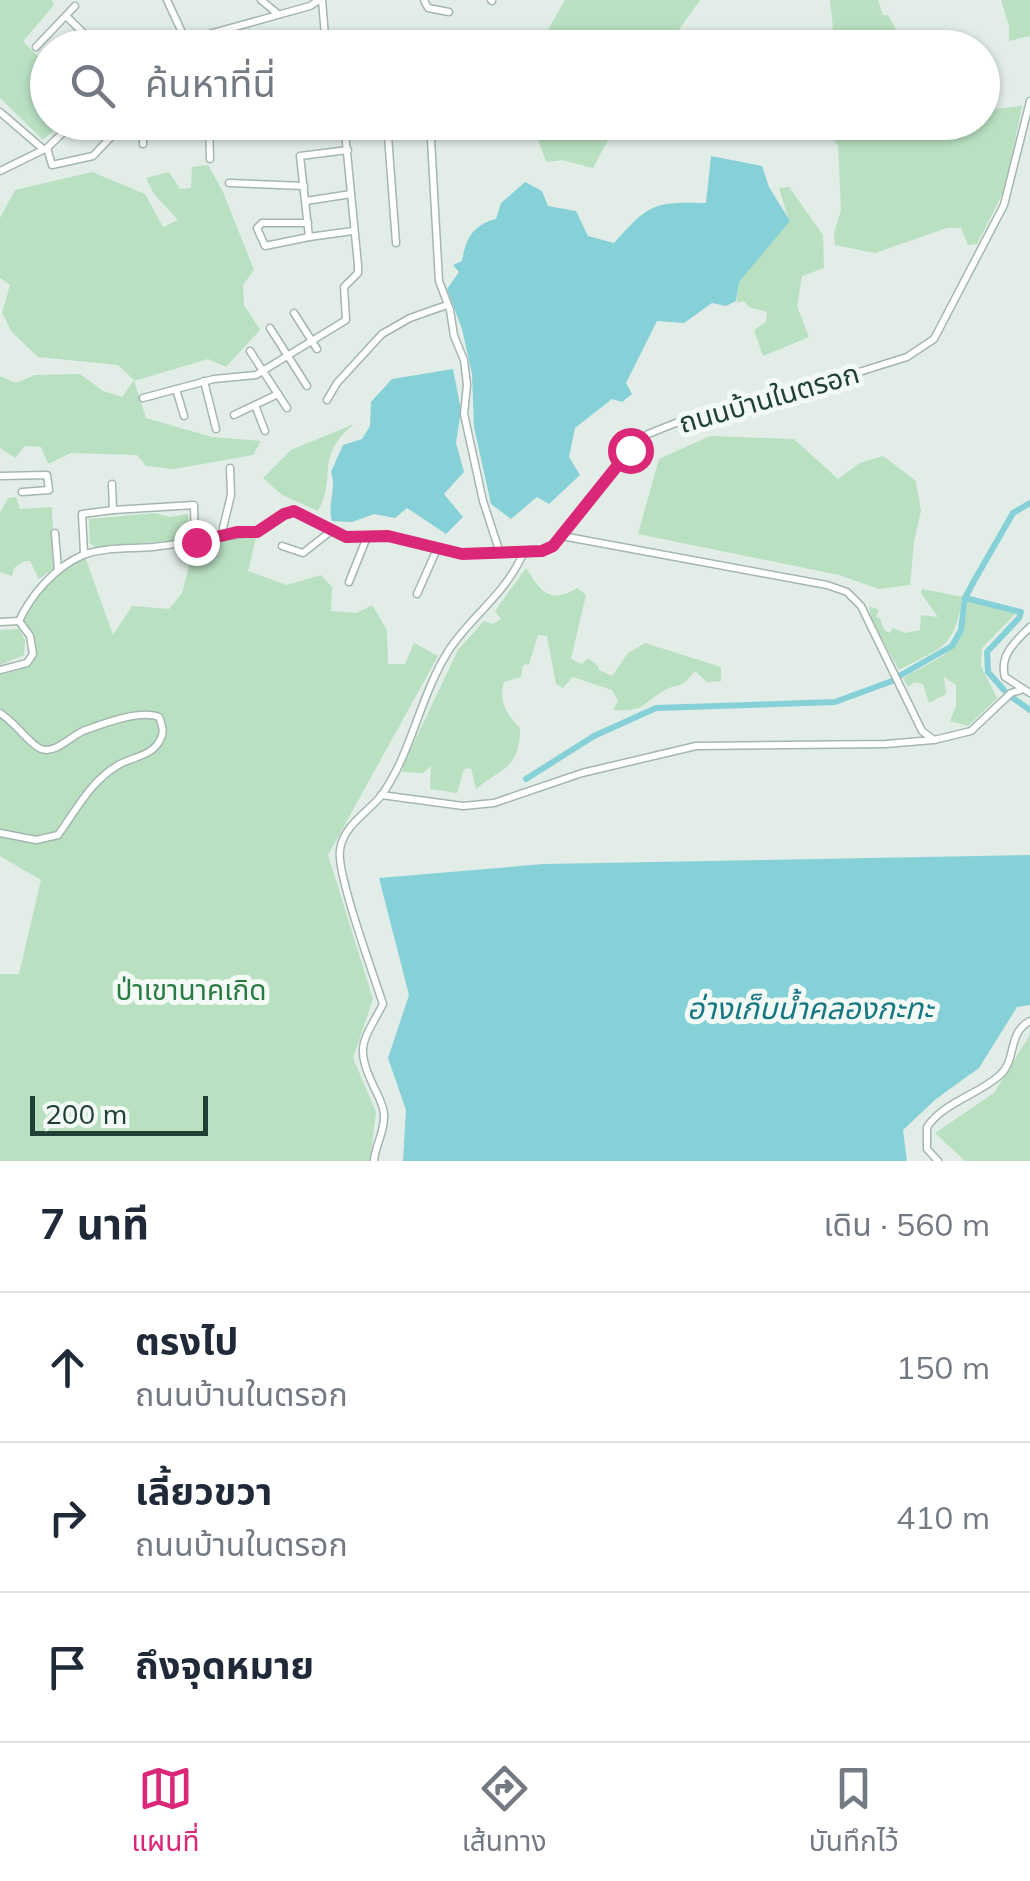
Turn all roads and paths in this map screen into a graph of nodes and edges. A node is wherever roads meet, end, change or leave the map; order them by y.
1 (167, 0) edge
2 (261, 0) edge
3 (321, 0) edge
4 (424, 0) edge
5 (75, 6) dead end
6 (450, 12) dead end
7 (278, 14) junction
8 (66, 16) junction
9 (53, 30) edge
10 (80, 30) edge
11 (181, 30) edge
12 (228, 30) edge
13 (324, 30) edge
14 (1030, 101) edge
15 (0, 112) edge
16 (30, 136) edge
17 (35, 140) edge
18 (54, 140) edge
19 (108, 140) edge
20 (142, 140) edge
21 (209, 140) edge
22 (347, 140) edge
23 (388, 140) edge
24 (431, 140) edge
25 (142, 144) dead end
26 (45, 148) junction
27 (348, 150) junction
28 (210, 159) dead end
29 (0, 171) edge
30 (229, 184) dead end
31 (304, 186) junction
32 (351, 194) junction
33 (306, 201) junction
34 (308, 222) junction
35 (353, 231) junction
36 (309, 237) junction
37 (396, 244) dead end
38 (447, 304) junction
39 (294, 313) dead end
40 (270, 328) dead end
41 (312, 341) junction
42 (318, 349) dead end
43 (250, 351) dead end
44 (288, 356) junction
45 (263, 372) junction
46 (204, 381) junction
47 (307, 386) dead end
48 (176, 389) junction
49 (278, 394) junction
50 (143, 398) dead end
51 (327, 400) dead end
52 (255, 406) junction
53 (287, 408) dead end
54 (234, 415) dead end
55 (184, 416) dead end
56 (216, 429) dead end
57 (264, 431) dead end
58 (230, 468) dead end
59 (0, 476) edge
60 (112, 484) dead end
61 (22, 492) dead end
62 (113, 510) junction
63 (330, 531) junction
64 (56, 533) dead end
65 (224, 536) junction
66 (367, 536) junction
67 (561, 536) junction
68 (196, 542) junction
69 (282, 546) dead end
70 (438, 549) junction
71 (84, 554) junction
72 (500, 554) junction
73 (524, 554) junction
74 (58, 572) junction
75 (349, 582) dead end
76 (418, 594) dead end
77 (18, 621) junction
78 (0, 622) edge
79 (1030, 627) edge
80 (0, 670) edge
81 (1026, 691) edge
82 (0, 713) edge
83 (934, 740) junction
84 (381, 795) junction
85 (0, 833) edge
86 (1030, 1021) edge
87 (374, 1161) edge
88 (938, 1161) edge

1 - 11 street
2 - 7 street
3 - 7 street
3 - 13 street
4 - 6 street
5 - 8 street
7 - 12 street
8 - 9 street
8 - 10 street
14 - 67 street, ถนนบ้านในตรอก
15 - 16 street
17 - 26 street
18 - 26 street
19 - 26 street
20 - 25 street
21 - 28 street
22 - 27 street
23 - 37 street
24 - 38 street
26 - 29 street
27 - 31 street
27 - 32 street
30 - 31 street
31 - 33 street
32 - 33 street
32 - 35 street
33 - 34 street
34 - 36 street
34 - 36 street
35 - 36 street
35 - 41 street
38 - 51 street
38 - 72 street
39 - 41 street
40 - 44 street
41 - 42 street
41 - 44 street
43 - 45 street
44 - 45 street
44 - 47 street
45 - 46 street
45 - 49 street
46 - 48 street
46 - 56 street
48 - 50 street
48 - 55 street
49 - 52 street
49 - 53 street
52 - 54 street
52 - 57 street
58 - 65 street
59 - 61 street
60 - 62 street
62 - 68 street
62 - 71 street
63 - 65 street, ถนนบ้านในตรอก
63 - 66 street, ถนนบ้านในตรอก
63 - 69 street
64 - 74 street
65 - 68 street, ถนนบ้านในตรอก
66 - 70 street, ถนนบ้านในตรอก
66 - 75 street
67 - 73 street, ถนนบ้านในตรอก
67 - 83 street
68 - 71 street, ถนนบ้านในตรอก
70 - 72 street, ถนนบ้านในตรอก
70 - 76 street
71 - 74 street, ถนนบ้านในตรอก
72 - 73 street, ถนนบ้านในตรอก
73 - 84 street
74 - 77 street, ถนนบ้านในตรอก
77 - 78 street
77 - 80 street
79 - 81 street
81 - 83 street
82 - 85 street
83 - 84 street
84 - 87 street
86 - 88 street

